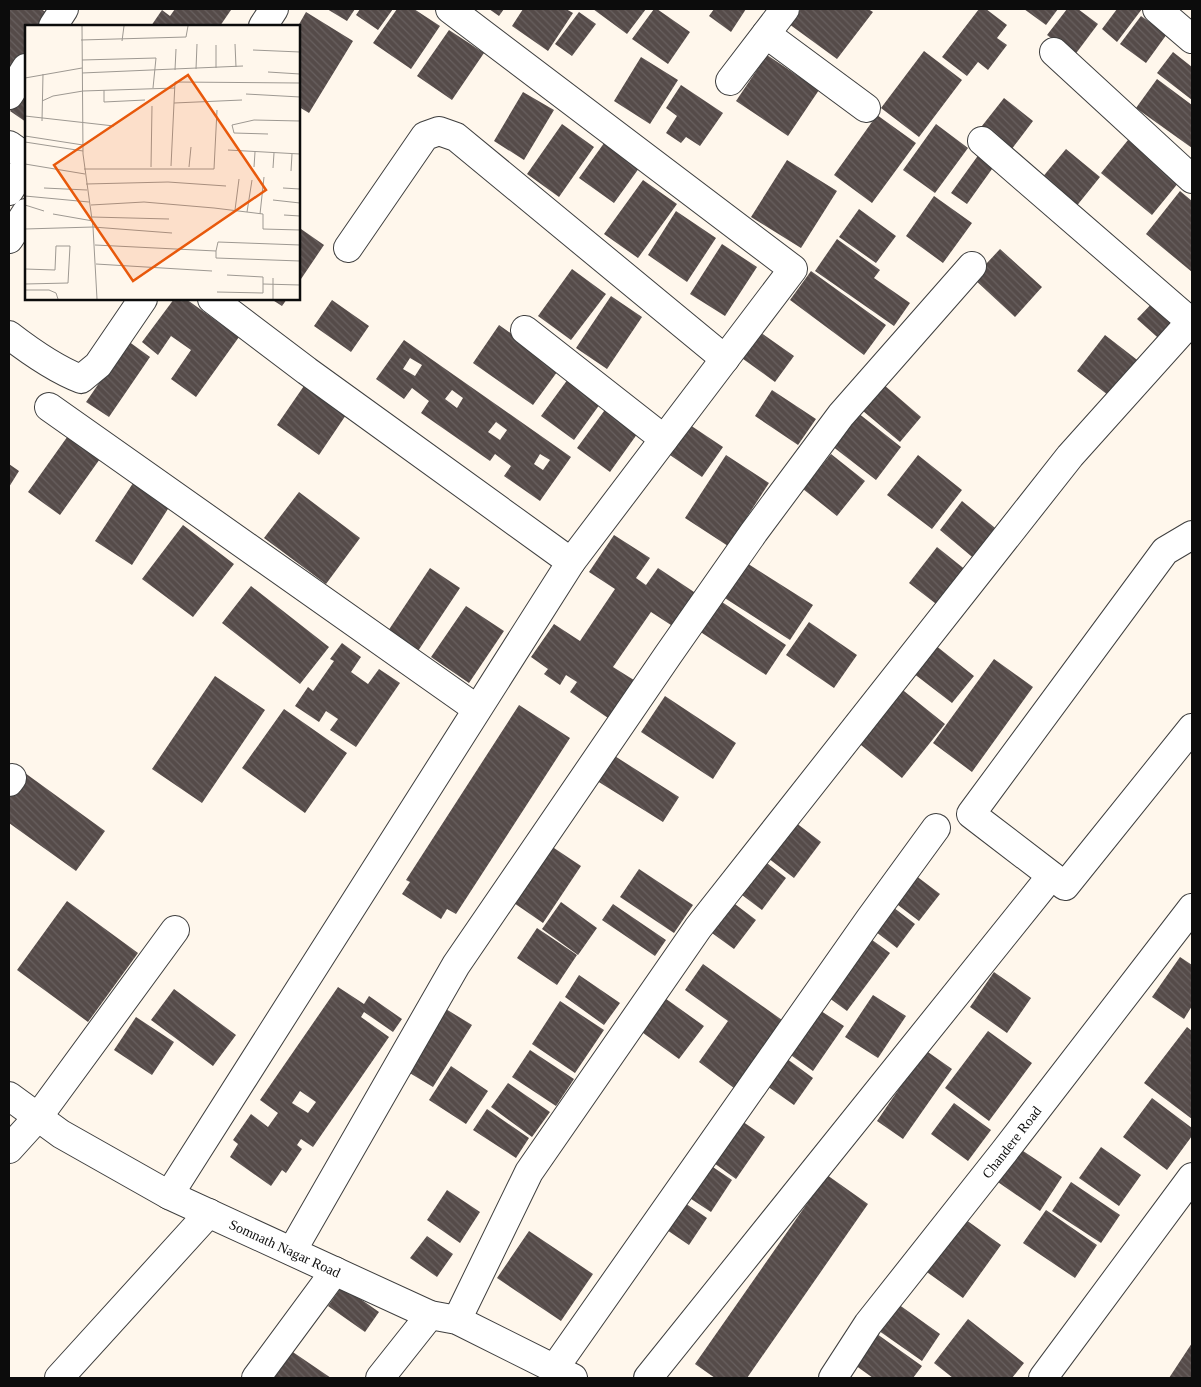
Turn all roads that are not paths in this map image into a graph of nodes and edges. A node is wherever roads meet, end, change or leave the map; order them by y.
1 (64, 9) edge
2 (274, 9) edge
3 (450, 9) edge
4 (785, 9) edge
5 (1157, 9) edge
6 (54, 25) edge
7 (264, 25) edge
8 (766, 34) junction
9 (1192, 39) edge
10 (1054, 52) dead end
11 (25, 70) edge
12 (730, 81) dead end
13 (9, 95) edge
14 (866, 108) dead end
15 (982, 142) dead end
16 (9, 144) edge
17 (25, 156) edge
18 (25, 166) edge
19 (1192, 179) edge
20 (9, 191) edge
21 (25, 215) edge
22 (9, 239) edge
23 (348, 248) dead end
24 (972, 266) dead end
25 (142, 300) edge
26 (213, 300) edge
27 (1192, 321) edge
28 (525, 330) dead end
29 (14, 348) edge
30 (725, 359) junction
31 (49, 407) dead end
32 (664, 439) junction
33 (1192, 535) edge
34 (571, 562) junction
35 (477, 709) junction
36 (1192, 728) edge
37 (936, 828) dead end
38 (1051, 876) junction
39 (1192, 908) edge
40 (175, 930) dead end
41 (9, 1096) edge
42 (38, 1117) junction
43 (9, 1149) edge
44 (1192, 1178) edge
45 (169, 1195) junction
46 (209, 1213) junction
47 (292, 1251) junction
48 (335, 1271) junction
49 (430, 1315) junction
50 (457, 1320) junction
51 (563, 1374) edge
52 (59, 1378) edge
53 (256, 1378) edge
54 (380, 1378) edge
55 (648, 1378) edge
56 (833, 1378) edge
57 (1043, 1378) edge

1 - 6 street
2 - 7 street
3 - 30 street
4 - 8 street
5 - 9 street
8 - 12 street
8 - 14 street
10 - 19 street
11 - 13 street
15 - 27 street
16 - 17 street
18 - 20 street
21 - 22 street
23 - 30 street
24 - 47 street
25 - 29 street
26 - 34 street
27 - 50 street
28 - 32 street
30 - 32 street
31 - 35 street
32 - 34 street
33 - 38 street
34 - 35 street
35 - 45 street
36 - 38 street
37 - 51 street
38 - 55 street
39 - 56 street, Chandere Road
40 - 42 street
41 - 42 street, Somnath Nagar Road
42 - 43 street
42 - 45 street, Somnath Nagar Road
44 - 57 street
45 - 46 street, Somnath Nagar Road
46 - 47 street, Somnath Nagar Road
46 - 52 street
47 - 48 street, Somnath Nagar Road
48 - 49 street, Somnath Nagar Road
48 - 53 street
49 - 50 street, Somnath Nagar Road
49 - 54 street
50 - 51 street, Somnath Nagar Road

